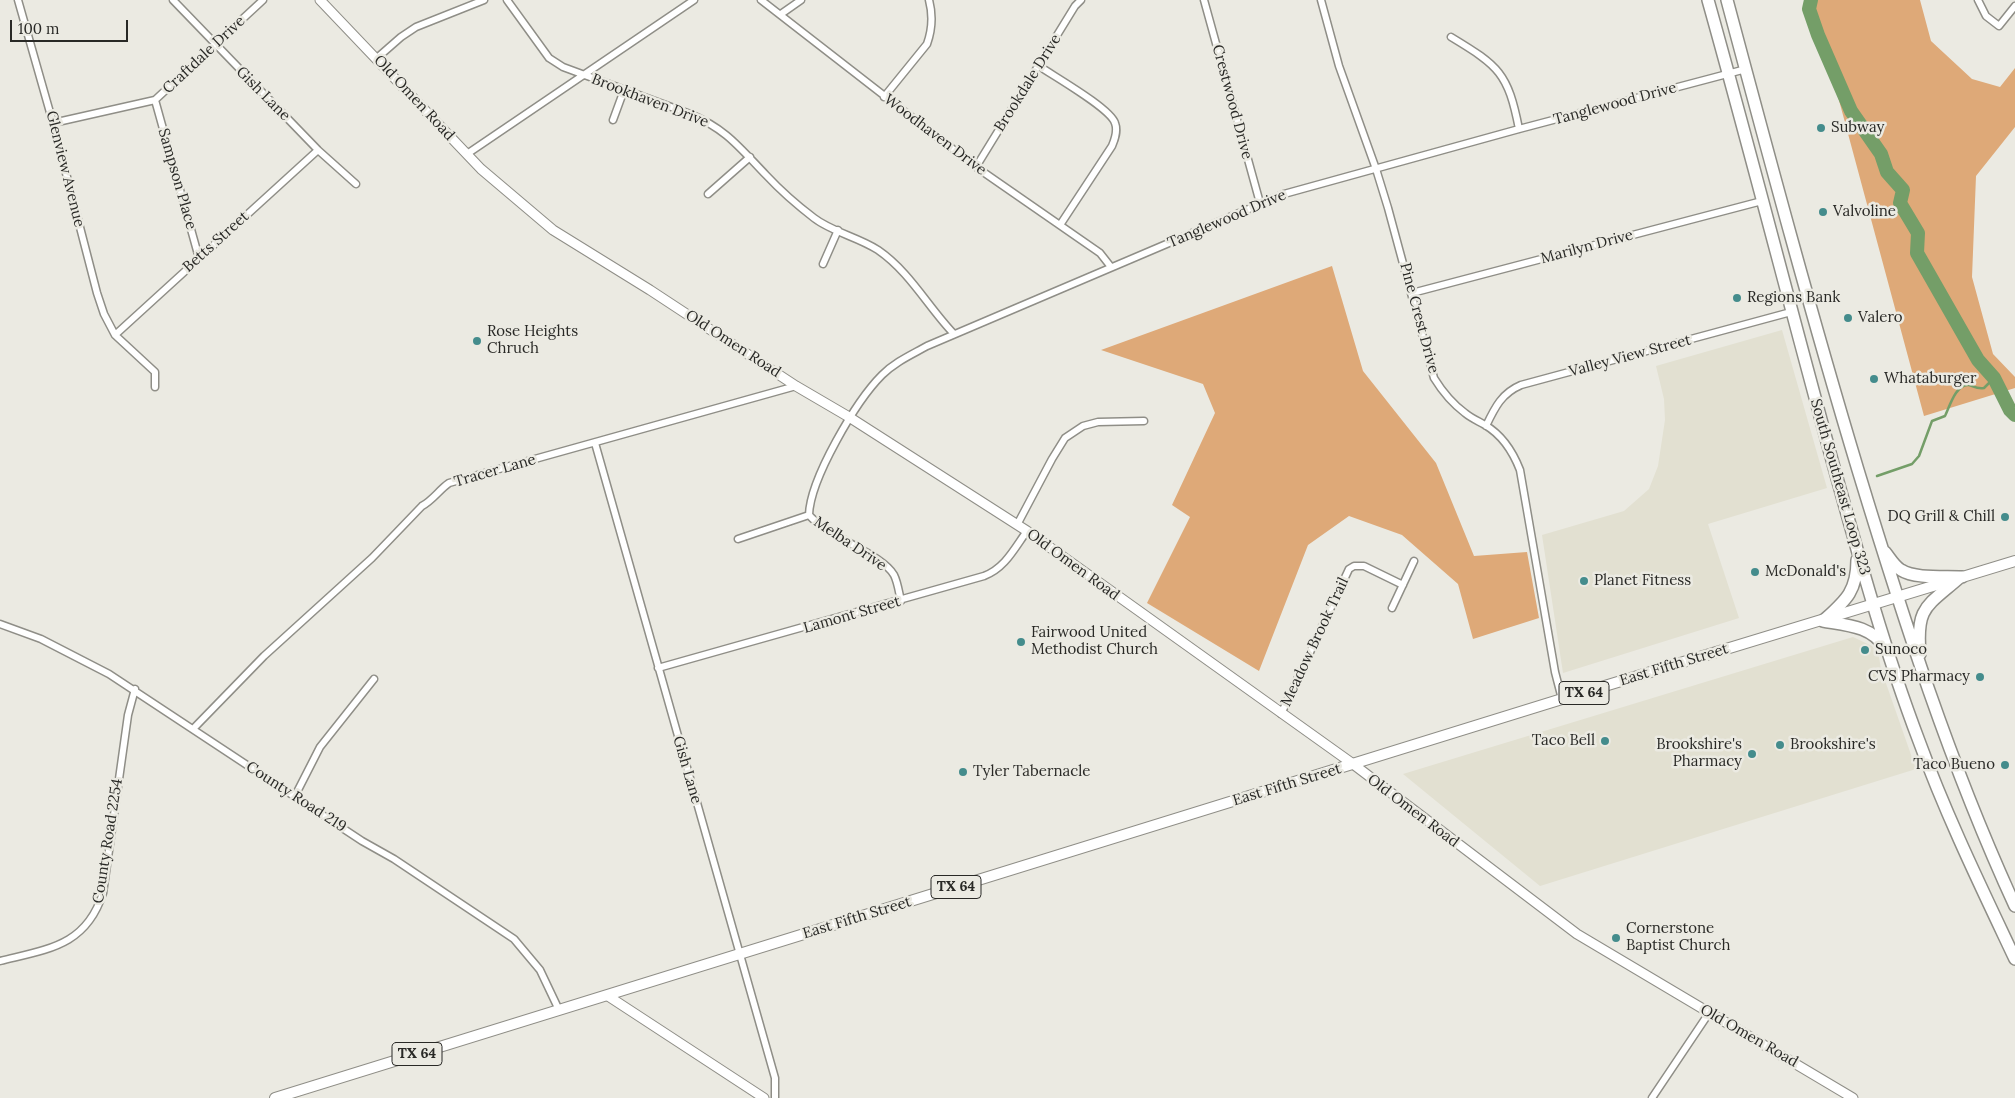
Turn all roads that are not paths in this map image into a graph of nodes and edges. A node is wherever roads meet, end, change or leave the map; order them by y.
1 (18, 0) edge
2 (173, 0) edge
3 (263, 0) edge
4 (320, 0) edge
5 (484, 0) edge
6 (506, 0) edge
7 (694, 0) edge
8 (761, 0) edge
9 (801, 0) edge
10 (929, 0) edge
11 (1082, 0) edge
12 (1204, 0) edge
13 (1321, 0) edge
14 (1708, 0) edge
15 (1727, 0) edge
16 (1978, 0) edge
17 (2015, 6) edge
18 (781, 14) junction
19 (1452, 37) dead end
20 (214, 44) junction
21 (377, 58) junction
22 (1039, 66) junction
23 (1746, 69) junction
24 (1729, 74) junction
25 (583, 75) junction
26 (624, 90) junction
27 (884, 97) junction
28 (155, 100) junction
29 (613, 120) dead end
30 (53, 123) junction
31 (1519, 129) junction
32 (318, 150) junction
33 (467, 154) junction
34 (750, 157) junction
35 (976, 167) junction
36 (1376, 169) junction
37 (356, 184) dead end
38 (708, 194) dead end
39 (1762, 201) junction
40 (1260, 203) junction
41 (1060, 225) junction
42 (838, 230) junction
43 (199, 258) junction
44 (823, 264) dead end
45 (1112, 267) junction
46 (1412, 293) junction
47 (1791, 312) junction
48 (954, 334) junction
49 (115, 335) junction
50 (1821, 346) junction
51 (796, 386) junction
52 (155, 387) dead end
53 (849, 417) junction
54 (1144, 421) dead end
55 (1486, 426) junction
56 (595, 443) junction
57 (808, 516) junction
58 (1017, 525) junction
59 (1027, 531) junction
60 (738, 539) dead end
61 (1880, 546) junction
62 (1857, 549) junction
63 (1414, 561) dead end
64 (2015, 561) edge
65 (1960, 578) junction
66 (1403, 585) junction
67 (1897, 598) junction
68 (901, 601) junction
69 (1874, 605) junction
70 (1392, 608) dead end
71 (1823, 621) junction
72 (0, 624) edge
73 (1891, 660) junction
74 (658, 668) junction
75 (1922, 673) junction
76 (374, 679) dead end
77 (135, 689) junction
78 (1562, 699) junction
79 (1281, 714) junction
80 (193, 729) junction
81 (1353, 764) junction
82 (295, 796) junction
83 (2015, 906) edge
84 (740, 954) junction
85 (2014, 954) edge
86 (0, 961) edge
87 (608, 996) junction
88 (558, 1010) junction
89 (1709, 1013) junction
90 (274, 1098) edge
91 (764, 1098) edge
92 (775, 1098) edge
93 (1652, 1098) edge
94 (1854, 1098) edge

1 - 30 street, Glenview Avenue
2 - 20 street, Gish Lane
3 - 20 street, Craftdale Drive
4 - 21 street, Old Omen Road
5 - 21 street
6 - 25 street, Brookhaven Drive
7 - 25 street
8 - 18 street, Woodhaven Drive
9 - 18 street
10 - 27 street
11 - 22 street, Brookdale Drive
12 - 40 street, Crestwood Drive
13 - 36 street, Pine Crest Drive
14 - 24 highway, South Southeast Loop 323
15 - 23 highway, South Southeast Loop 323
16 - 17 street
18 - 27 street, Woodhaven Drive
19 - 31 street
20 - 28 street, Craftdale Drive
20 - 32 street, Gish Lane
21 - 33 street, Old Omen Road
22 - 35 street, Brookdale Drive
22 - 41 street
23 - 24 street, Tanglewood Drive
23 - 50 highway, South Southeast Loop 323
24 - 31 street, Tanglewood Drive
24 - 39 highway, South Southeast Loop 323
25 - 26 street, Brookhaven Drive
25 - 33 street
26 - 29 street
26 - 34 street, Brookhaven Drive
27 - 35 street, Woodhaven Drive
28 - 30 street, Craftdale Drive
28 - 43 street, Sampson Place
30 - 49 street, Glenview Avenue
31 - 36 street, Tanglewood Drive
32 - 37 street, Gish Lane
32 - 43 street, Betts Street
33 - 51 street, Old Omen Road
34 - 38 street
34 - 42 street, Brookhaven Drive
35 - 41 street, Woodhaven Drive
36 - 40 street, Tanglewood Drive
36 - 46 street, Pine Crest Drive
39 - 46 street, Marilyn Drive
39 - 47 highway, South Southeast Loop 323
40 - 45 street, Tanglewood Drive
41 - 45 street, Woodhaven Drive
42 - 44 street
42 - 48 street, Brookhaven Drive
43 - 49 street, Betts Street
45 - 48 street, Tanglewood Drive
46 - 55 street, Pine Crest Drive
47 - 50 highway
47 - 55 street, Valley View Street
47 - 62 highway, South Southeast Loop 323
48 - 53 street, Tanglewood Drive
49 - 52 street, Glenview Avenue
50 - 61 highway, South Southeast Loop 323
51 - 53 street, Old Omen Road
51 - 56 street, Tracer Lane
53 - 57 street, Tanglewood Drive
53 - 58 street, Old Omen Road
54 - 58 street
55 - 78 street, Pine Crest Drive
56 - 74 street, Gish Lane
56 - 80 street, Tracer Lane
57 - 60 street
57 - 68 street, Melba Drive
58 - 59 street, Old Omen Road
59 - 68 street, Lamont Street
59 - 79 street, Old Omen Road
61 - 65 highway
61 - 67 highway, South Southeast Loop 323
62 - 69 highway, South Southeast Loop 323
62 - 71 highway
63 - 66 street
64 - 65 main road, East Fifth Street / TX 64
65 - 67 main road, East Fifth Street / TX 64
65 - 75 highway
66 - 70 street
66 - 79 street, Meadow Brook Trail
67 - 69 main road, East Fifth Street / TX 64
67 - 75 highway, South Southeast Loop 323
68 - 74 street, Lamont Street
69 - 71 main road, East Fifth Street / TX 64
69 - 73 highway, South Southeast Loop 323
71 - 73 highway
71 - 78 main road, East Fifth Street / TX 64
72 - 77 street, County Road 219
73 - 85 highway, South Southeast Loop 323
74 - 84 street, Gish Lane
75 - 83 highway, South Southeast Loop 323
76 - 82 street
77 - 80 street, County Road 219
77 - 86 street, County Road 2254
78 - 81 main road, East Fifth Street / TX 64
79 - 81 street, Old Omen Road
80 - 82 street, County Road 219
81 - 84 main road, East Fifth Street / TX 64
81 - 89 street, Old Omen Road
82 - 88 street, County Road 219
84 - 87 main road, East Fifth Street / TX 64
84 - 92 street, Gish Lane
87 - 88 main road, East Fifth Street / TX 64
87 - 91 street
88 - 90 main road, TX 64
89 - 93 street
89 - 94 street, Old Omen Road

